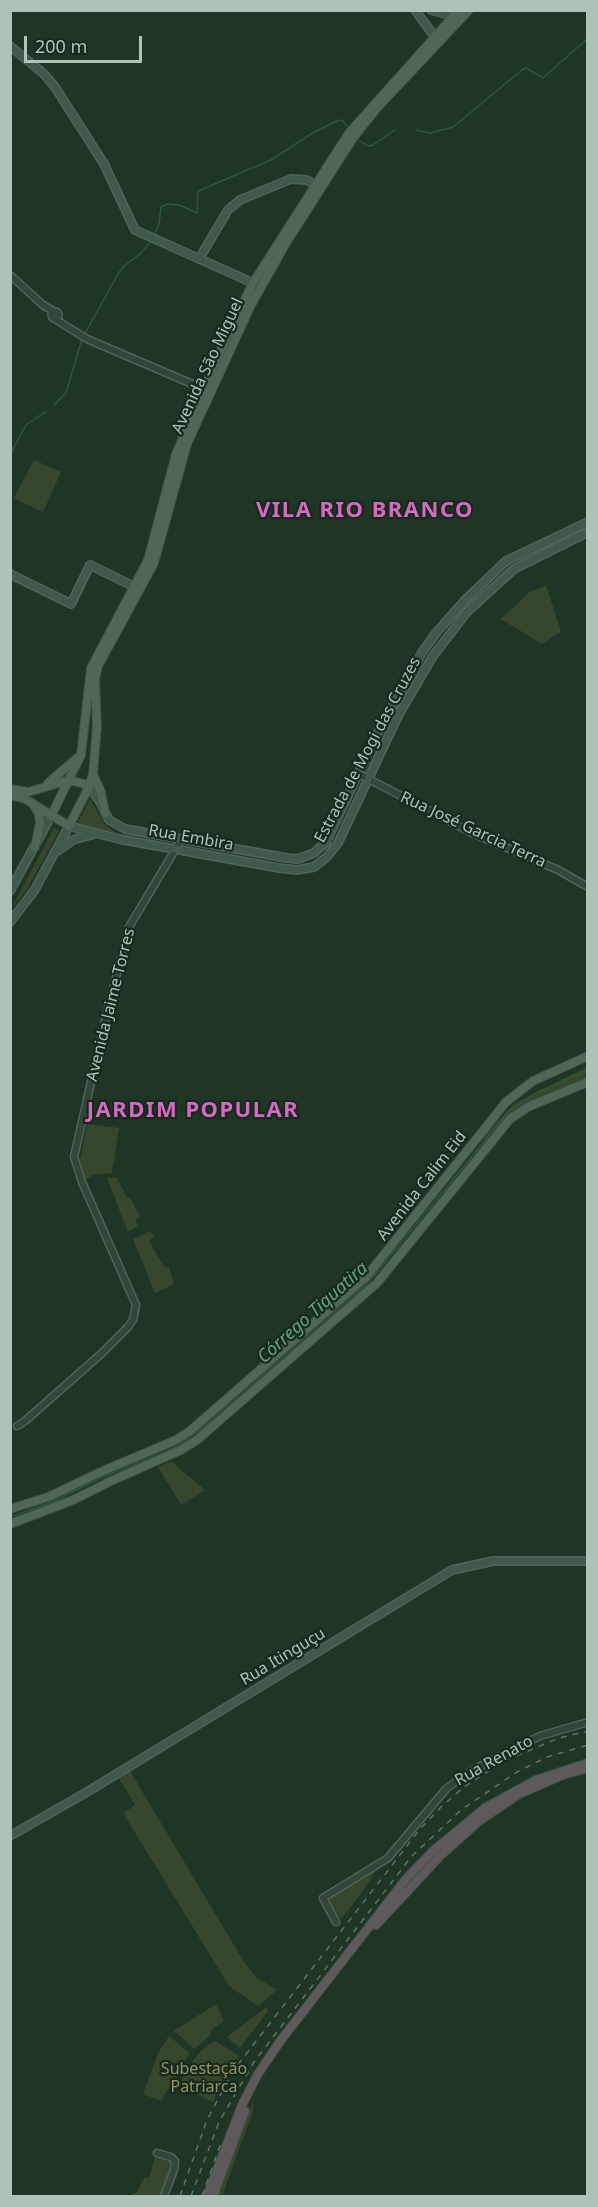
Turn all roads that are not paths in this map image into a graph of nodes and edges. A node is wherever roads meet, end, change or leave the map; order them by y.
1 (415, 10) edge
2 (430, 10) edge
3 (469, 10) edge
4 (456, 17) edge
5 (421, 19) junction
6 (437, 40) junction
7 (10, 46) edge
8 (318, 186) junction
9 (199, 259) junction
10 (10, 275) edge
11 (253, 283) junction
12 (251, 305) junction
13 (204, 389) junction
14 (172, 468) junction
15 (176, 481) junction
16 (588, 522) edge
17 (588, 532) edge
18 (10, 573) edge
19 (138, 588) junction
20 (81, 754) junction
21 (93, 774) junction
22 (359, 774) junction
23 (368, 779) junction
24 (69, 780) junction
25 (43, 786) junction
26 (89, 787) junction
27 (10, 789) edge
28 (10, 795) edge
29 (33, 803) junction
30 (77, 812) junction
31 (105, 813) junction
32 (51, 816) junction
33 (69, 826) junction
34 (97, 833) junction
35 (181, 840) junction
36 (35, 847) junction
37 (175, 850) junction
38 (305, 858) joint
39 (51, 859) junction
40 (309, 869) joint
41 (588, 887) edge
42 (10, 891) edge
43 (10, 922) edge
44 (588, 1056) edge
45 (588, 1083) edge
46 (10, 1431) edge
47 (150, 1458) junction
48 (10, 1509) edge
49 (10, 1524) edge
50 (588, 1561) edge
51 (588, 1722) edge
52 (588, 1763) edge
53 (588, 1768) edge
54 (10, 1836) edge
55 (424, 1860) junction
56 (416, 1881) junction
57 (336, 1922) dead end
58 (157, 2153) dead end
59 (164, 2196) edge
60 (207, 2196) edge
61 (213, 2196) edge

1 - 5 main road
2 - 4 main road
2 - 5 main road
3 - 4 main road, Avenida São Miguel
4 - 6 main road, Avenida São Miguel
5 - 6 main road
6 - 8 main road, Avenida São Miguel
7 - 9 main road
8 - 9 main road
8 - 11 main road, Avenida São Miguel
8 - 12 main road, Avenida São Miguel
9 - 11 main road
10 - 13 street
11 - 12 main road
11 - 13 main road, Avenida São Miguel
12 - 15 main road, Avenida São Miguel
13 - 14 main road, Avenida São Miguel
14 - 15 main road
14 - 19 main road, Avenida São Miguel
15 - 19 main road, Avenida São Miguel
16 - 22 main road, Estrada de Mogi das Cruzes
17 - 23 main road, Estrada de Mogi das Cruzes
18 - 19 main road
19 - 20 main road, Avenida São Miguel
19 - 21 main road, Avenida São Miguel
20 - 24 main road, Avenida São Miguel
20 - 25 main road
21 - 26 main road, Avenida São Miguel
21 - 31 main road
22 - 23 street, Rua José Garcia Terra
22 - 38 main road, Estrada de Mogi das Cruzes
23 - 40 main road, Estrada de Mogi das Cruzes
23 - 41 street, Rua José Garcia Terra
24 - 25 main road
24 - 26 main road
24 - 32 main road, Avenida São Miguel
25 - 27 main road
26 - 30 main road, Avenida São Miguel
26 - 31 main road, Rua Embira
28 - 29 main road
29 - 32 main road
29 - 36 main road
30 - 32 main road
30 - 33 main road, Avenida São Miguel
31 - 35 main road, Rua Embira
32 - 33 main road
32 - 36 main road
33 - 34 main road, Rua Embira
33 - 39 main road
34 - 37 main road, Rua Embira
34 - 39 main road
35 - 37 street, Avenida Jaime Torres
35 - 38 main road, Rua Embira
36 - 42 main road
37 - 40 main road, Rua Embira
37 - 46 street, Avenida Jaime Torres
39 - 43 main road
44 - 47 main road, Avenida Calim Eid
45 - 47 main road, Avenida Calim Eid
47 - 48 main road, Avenida Calim Eid
47 - 49 main road, Avenida Calim Eid
50 - 54 main road, Rua Itinguçu
51 - 57 street, Rua Renato
52 - 55 highway
53 - 56 highway
55 - 56 highway
55 - 60 highway
56 - 61 highway
58 - 59 street

